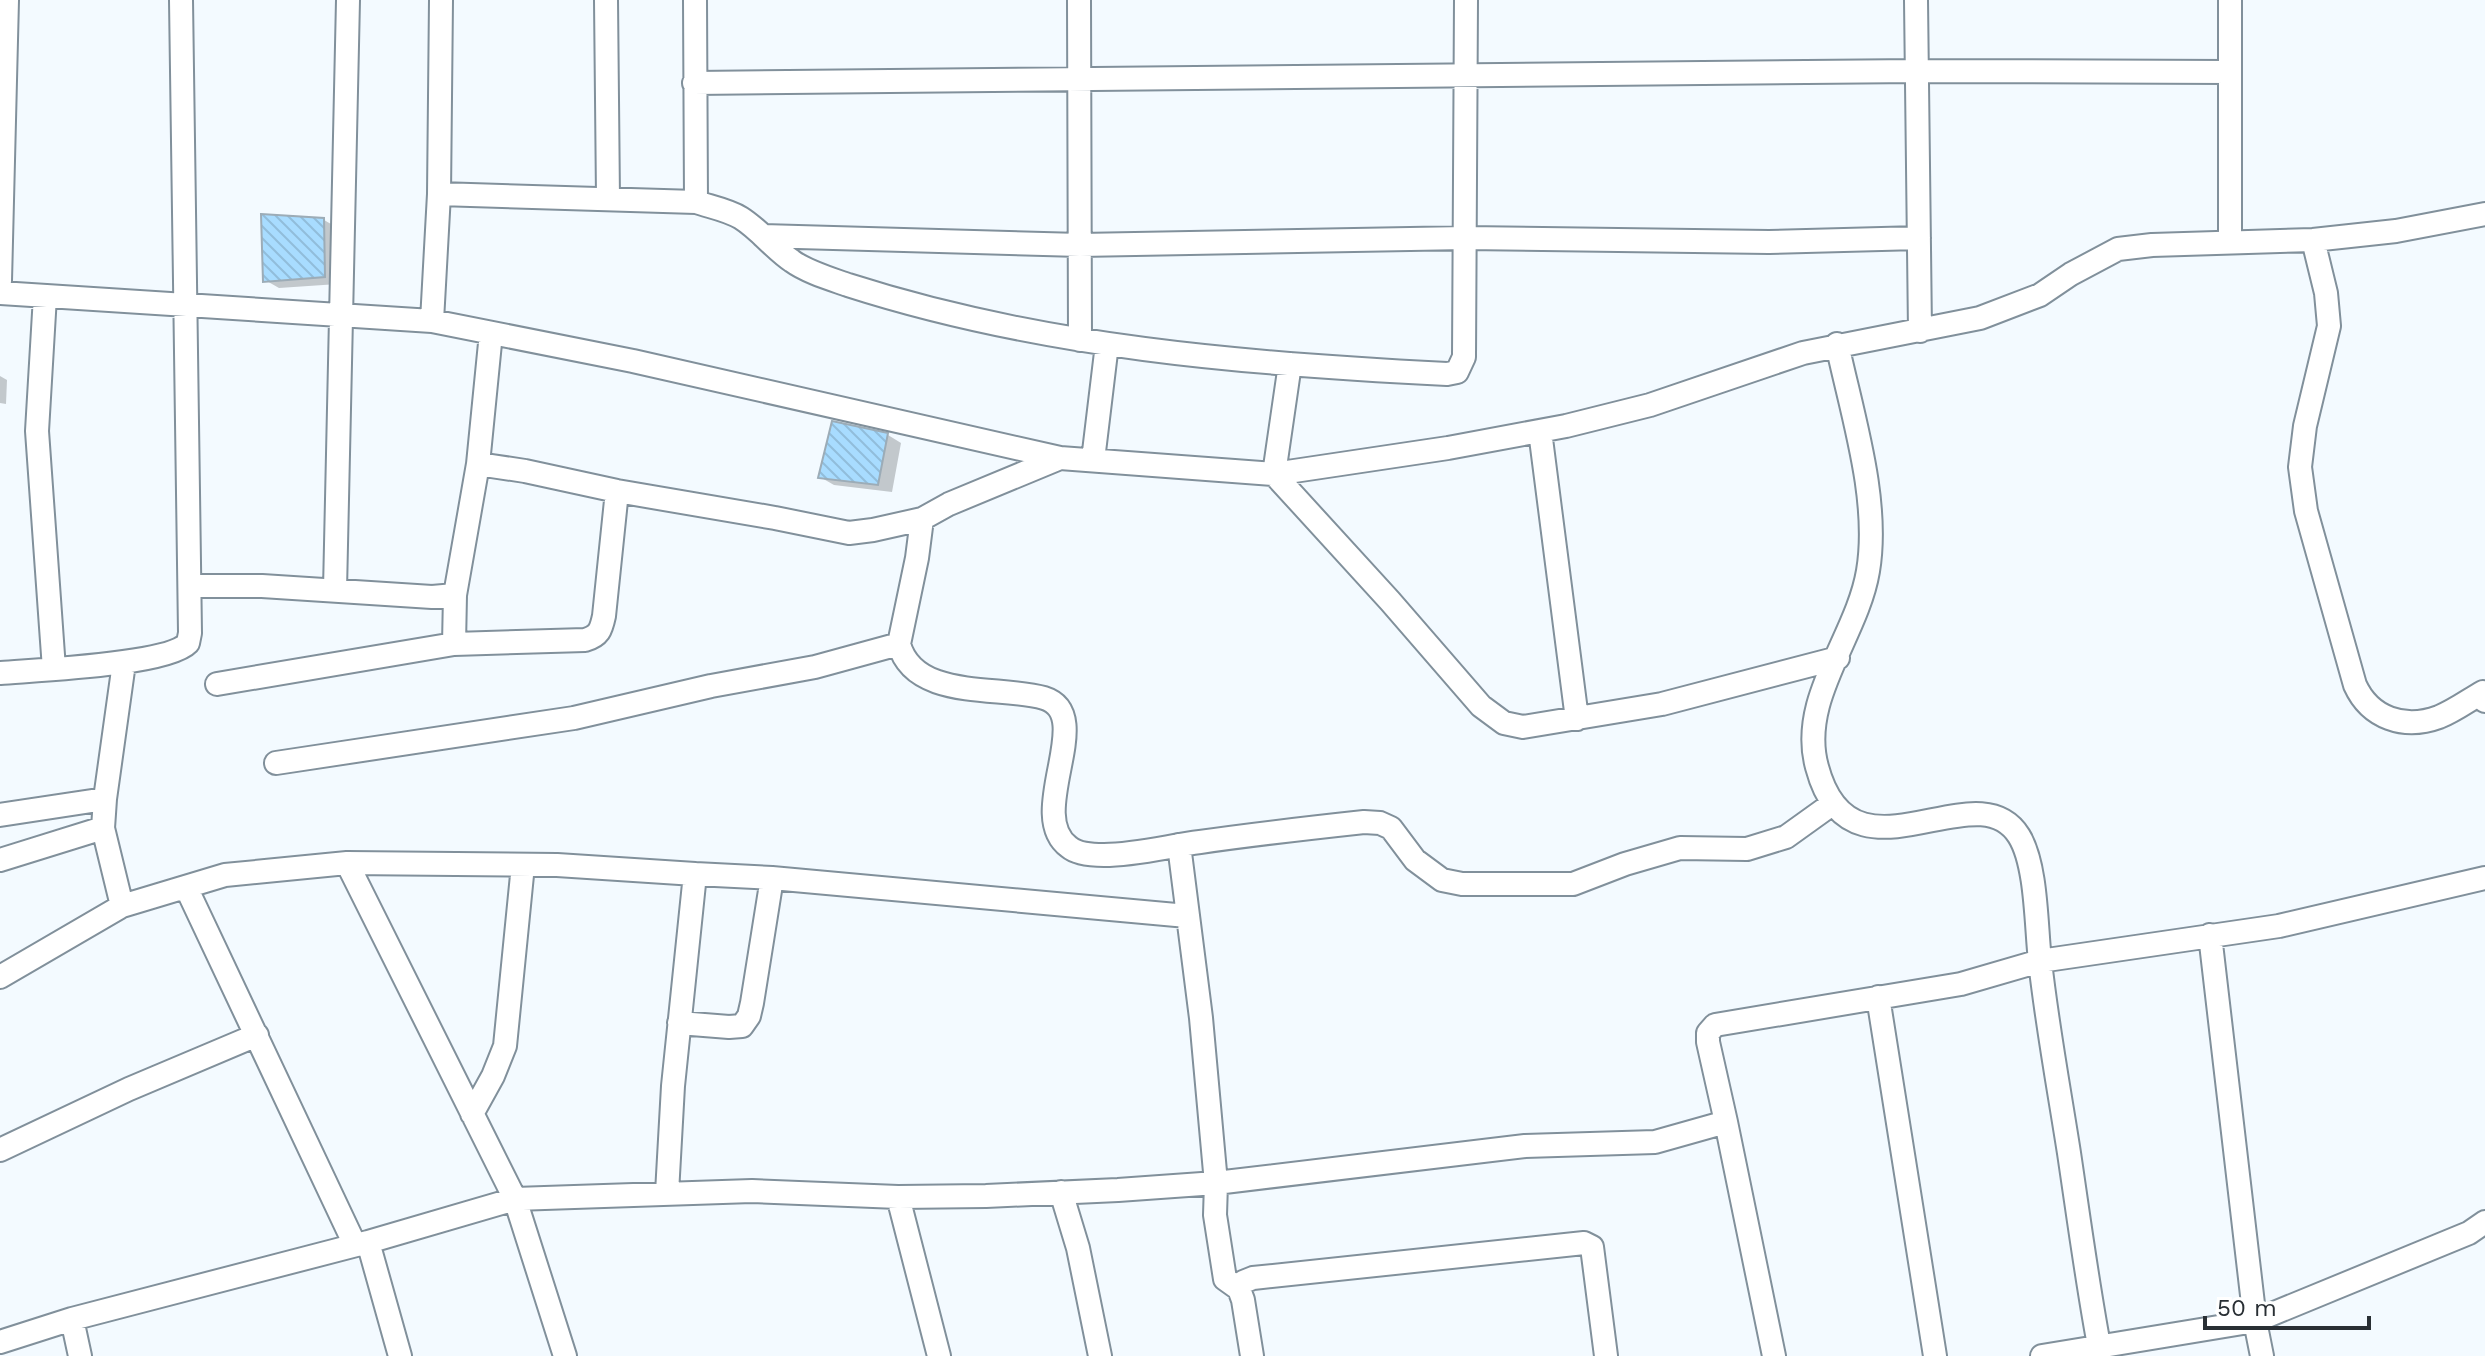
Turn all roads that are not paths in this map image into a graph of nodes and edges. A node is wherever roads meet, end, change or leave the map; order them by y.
1 (7, 0) edge
2 (181, 0) edge
3 (348, 0) edge
4 (441, 0) edge
5 (606, 0) edge
6 (695, 0) edge
7 (1079, 0) edge
8 (1466, 0) edge
9 (1916, 0) edge
10 (2230, 0) edge
11 (1917, 71) junction
12 (2230, 72) junction
13 (1467, 78) junction
14 (1079, 79) junction
15 (694, 83) junction
16 (439, 194) junction
17 (608, 198) junction
18 (696, 202) junction
19 (2485, 214) edge
20 (763, 236) junction
21 (1466, 238) junction
22 (1919, 238) junction
23 (2313, 240) junction
24 (2230, 242) junction
25 (1080, 245) junction
26 (0, 281) edge
27 (0, 293) edge
28 (45, 296) junction
29 (187, 303) junction
30 (341, 316) junction
31 (432, 321) junction
32 (1920, 331) junction
33 (491, 333) junction
34 (1080, 340) junction
35 (1107, 344) junction
36 (1837, 344) junction
37 (1290, 364) junction
38 (1540, 431) junction
39 (1060, 458) junction
40 (1093, 460) junction
41 (478, 464) junction
42 (1274, 474) junction
43 (617, 491) junction
44 (922, 519) junction
45 (190, 586) junction
46 (335, 590) junction
47 (455, 595) junction
48 (454, 644) junction
49 (899, 644) junction
50 (1838, 658) junction
51 (124, 663) junction
52 (54, 669) junction
53 (0, 673) edge
54 (217, 684) dead end
55 (2484, 695) edge
56 (1577, 719) junction
57 (276, 763) dead end
58 (105, 799) junction
59 (1832, 804) junction
60 (0, 815) edge
61 (103, 828) junction
62 (1179, 845) junction
63 (0, 860) edge
64 (347, 863) junction
65 (523, 865) junction
66 (695, 874) junction
67 (772, 878) junction
68 (2485, 878) edge
69 (186, 887) junction
70 (122, 906) junction
71 (1187, 916) junction
72 (2210, 935) junction
73 (2040, 961) junction
74 (0, 977) edge
75 (1878, 997) junction
76 (679, 1023) junction
77 (257, 1035) junction
78 (472, 1114) junction
79 (1726, 1122) junction
80 (0, 1150) edge
81 (1216, 1183) junction
82 (1061, 1192) junction
83 (667, 1193) junction
84 (898, 1197) junction
85 (515, 1199) junction
86 (2485, 1222) edge
87 (361, 1243) junction
88 (1239, 1289) junction
89 (72, 1319) junction
90 (2255, 1321) junction
91 (0, 1342) edge
92 (2100, 1351) edge
93 (80, 1356) edge
94 (400, 1356) edge
95 (565, 1356) edge
96 (939, 1356) edge
97 (1100, 1356) edge
98 (1252, 1356) edge
99 (1606, 1356) edge
100 (1774, 1356) edge
101 (1935, 1356) edge
102 (2042, 1356) edge
103 (2262, 1356) edge

1 - 26 street
2 - 29 street
3 - 30 street
4 - 16 street
5 - 17 street
6 - 15 street
7 - 14 street
8 - 13 street
9 - 11 street
10 - 12 street
11 - 12 street
11 - 13 street
11 - 22 street
12 - 24 street
13 - 14 street
13 - 21 street
14 - 15 street
14 - 25 street
15 - 18 street
16 - 17 street
16 - 31 street
17 - 18 street
18 - 20 street
19 - 23 street
20 - 25 street
20 - 34 street
21 - 22 street
21 - 25 street
21 - 37 street
22 - 32 street
23 - 24 street
23 - 55 street
24 - 32 street
25 - 34 street
27 - 28 street
28 - 29 street
28 - 52 street
29 - 30 street
29 - 45 street
30 - 31 street
30 - 46 street
31 - 33 street
32 - 36 street
33 - 39 street
33 - 41 street
34 - 35 street
35 - 37 street
35 - 40 street
36 - 38 street
36 - 50 street
37 - 42 street
38 - 42 street
38 - 56 street
39 - 40 street
39 - 44 street
40 - 42 street
41 - 43 street
41 - 47 street
42 - 56 street
43 - 44 street
43 - 48 street
44 - 49 street
45 - 46 street
45 - 51 street
46 - 47 street
47 - 48 street
48 - 54 street
49 - 57 street
49 - 62 street
50 - 56 street
50 - 59 street
51 - 52 street
51 - 58 street
52 - 53 street
58 - 60 street
58 - 61 street
59 - 62 street
59 - 73 street
61 - 63 street
61 - 70 street
62 - 71 street
64 - 65 street
64 - 69 street
64 - 78 street
65 - 66 street
65 - 78 street
66 - 67 street
66 - 76 street
67 - 71 street
67 - 76 street
68 - 72 street
69 - 70 street
69 - 77 street
70 - 74 street
71 - 81 street
72 - 73 street
72 - 90 street
73 - 75 street
73 - 92 street
75 - 79 street
75 - 101 street
76 - 83 street
77 - 80 street
77 - 87 street
78 - 85 street
79 - 81 street
79 - 100 street
81 - 82 street
81 - 88 street
82 - 84 street
82 - 97 street
83 - 84 street
83 - 85 street
84 - 96 street
85 - 87 street
85 - 95 street
86 - 90 street
87 - 89 street
87 - 94 street
88 - 98 street
88 - 99 street
89 - 91 street
89 - 93 street
90 - 92 street
90 - 103 street
92 - 102 street

